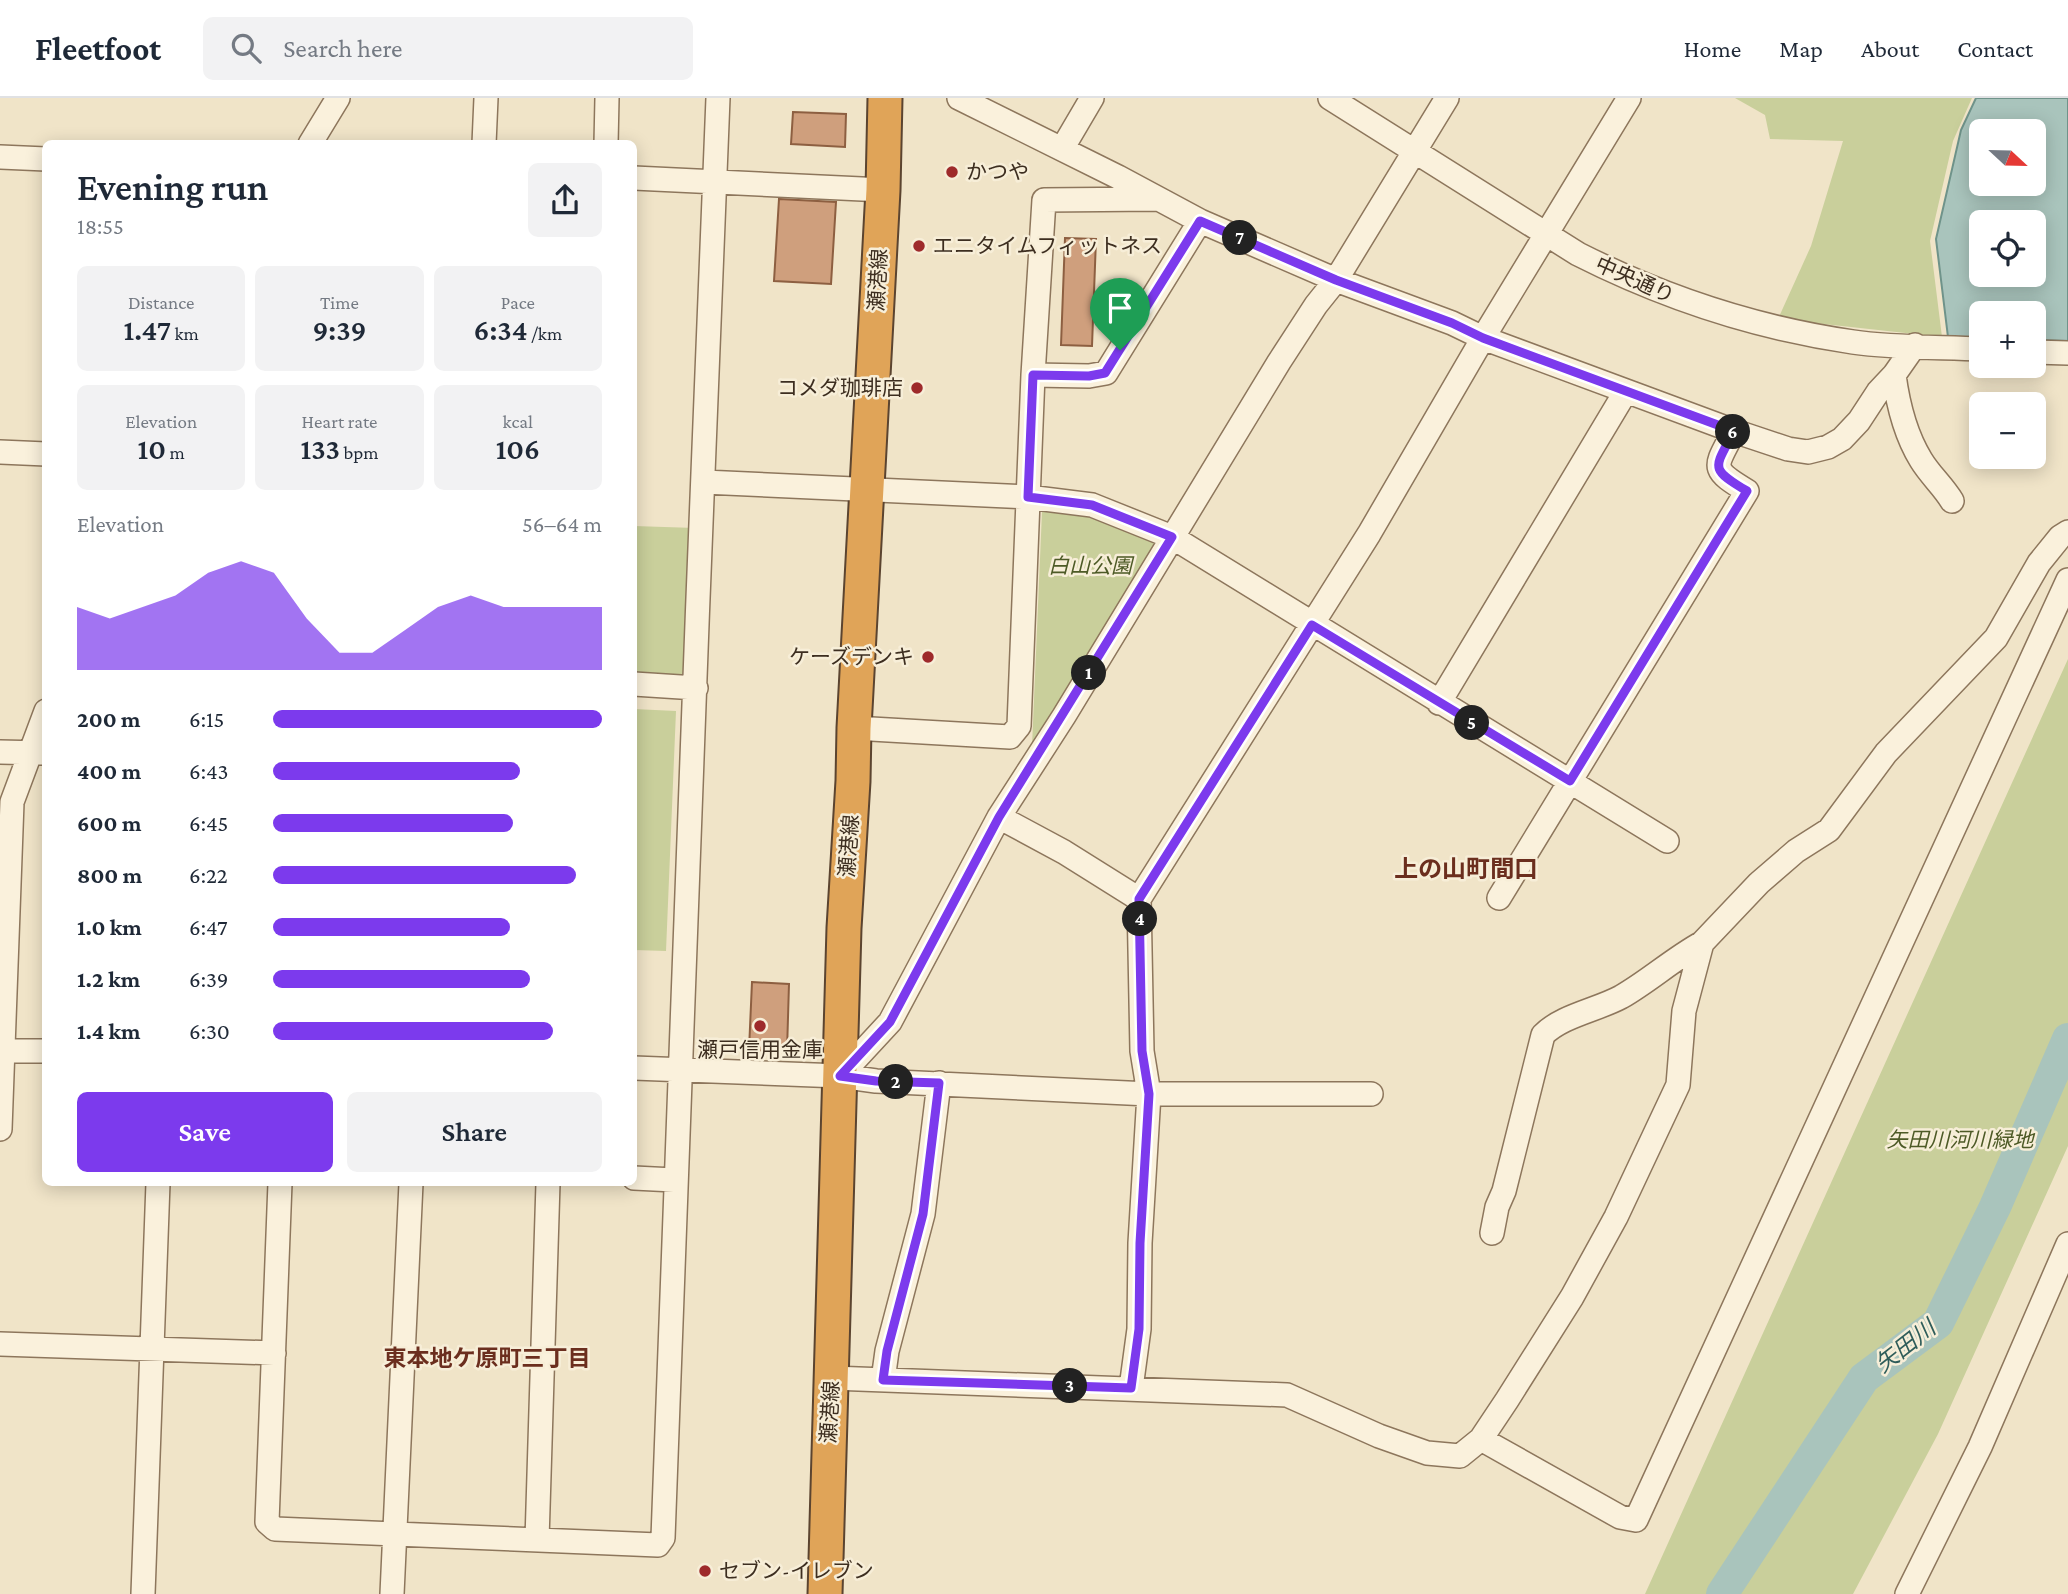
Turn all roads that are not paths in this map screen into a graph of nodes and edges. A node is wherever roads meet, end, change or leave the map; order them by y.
1 (338, 98) edge
2 (486, 98) edge
3 (607, 98) edge
4 (718, 98) edge
5 (885, 98) edge
6 (959, 98) edge
7 (1092, 98) edge
8 (1330, 98) edge
9 (1447, 98) edge
10 (1629, 98) edge
11 (312, 140) edge
12 (484, 140) edge
13 (606, 140) edge
14 (1062, 149) junction
15 (1415, 151) junction
16 (0, 157) edge
17 (42, 159) edge
18 (637, 178) edge
19 (715, 182) junction
20 (883, 190) junction
21 (1160, 199) junction
22 (1200, 221) junction
23 (1546, 234) junction
24 (1336, 280) junction
25 (1483, 338) junction
26 (1914, 345) junction
27 (1969, 348) edge
28 (2046, 352) edge
29 (2068, 353) edge
30 (1033, 375) junction
31 (1894, 375) junction
32 (1626, 391) junction
33 (1734, 431) junction
34 (0, 452) edge
35 (42, 454) edge
36 (704, 482) junction
37 (866, 489) junction
38 (1028, 497) junction
39 (1952, 501) dead end
40 (2068, 532) edge
41 (1172, 537) junction
42 (2068, 580) edge
43 (1312, 625) junction
44 (637, 684) edge
45 (696, 688) junction
46 (1439, 703) junction
47 (854, 728) junction
48 (42, 732) edge
49 (0, 752) edge
50 (38, 753) edge
51 (1570, 781) junction
52 (999, 817) junction
53 (1667, 841) dead end
54 (1499, 898) dead end
55 (1139, 899) junction
56 (1702, 943) junction
57 (2, 1051) edge
58 (42, 1051) edge
59 (637, 1068) edge
60 (679, 1070) junction
61 (840, 1076) junction
62 (939, 1083) junction
63 (1149, 1094) junction
64 (1371, 1094) dead end
65 (0, 1129) edge
66 (637, 1178) edge
67 (674, 1180) junction
68 (158, 1186) edge
69 (280, 1186) edge
70 (411, 1186) edge
71 (548, 1186) edge
72 (1492, 1233) dead end
73 (2068, 1244) edge
74 (0, 1344) edge
75 (152, 1348) junction
76 (274, 1353) junction
77 (832, 1378) junction
78 (883, 1380) junction
79 (1131, 1388) junction
80 (1481, 1439) junction
81 (394, 1535) junction
82 (537, 1540) junction
83 (144, 1594) edge
84 (392, 1594) edge
85 (825, 1594) edge
86 (1907, 1594) edge

1 - 11 street
2 - 12 street
3 - 13 street
4 - 19 street
5 - 20 highway, 瀬港線
6 - 14 street
7 - 14 street
8 - 15 street, 中央通り
9 - 15 street
10 - 23 street
14 - 21 street
15 - 23 street, 中央通り
15 - 24 street
16 - 17 street
18 - 19 street
19 - 20 street
19 - 36 street
20 - 37 highway, 瀬港線
21 - 22 street
21 - 30 street
22 - 24 street
22 - 30 street
23 - 25 street
23 - 26 street, 中央通り
24 - 25 street
24 - 41 street
25 - 32 street
25 - 43 street
26 - 27 street, 中央通り
26 - 31 street
28 - 29 street
30 - 38 street
31 - 33 street
31 - 39 street
32 - 33 street
32 - 46 street
33 - 51 street
34 - 35 street
36 - 37 street
36 - 45 street
37 - 38 street
37 - 47 highway, 瀬港線
38 - 41 street
38 - 47 street
40 - 56 street
41 - 43 street
41 - 52 street
42 - 80 street
43 - 46 street
43 - 55 street
44 - 45 street
45 - 60 street
46 - 51 street
47 - 61 highway, 瀬港線
48 - 50 street
49 - 50 street
50 - 57 street
51 - 53 street
51 - 54 street
52 - 55 street
52 - 61 street
55 - 63 street
56 - 72 street
56 - 80 street
57 - 58 street
57 - 65 street
59 - 60 street
60 - 61 street
60 - 67 street
61 - 62 street
61 - 77 highway, 瀬港線
62 - 63 street
62 - 78 street
63 - 64 street
63 - 79 street
66 - 67 street
67 - 82 street
68 - 75 street
69 - 76 street
70 - 81 street
71 - 82 street
73 - 86 street
74 - 75 street
75 - 76 street
75 - 83 street
76 - 81 street
77 - 78 street
77 - 85 highway, 瀬港線
78 - 79 street
79 - 80 street
81 - 82 street
81 - 84 street

